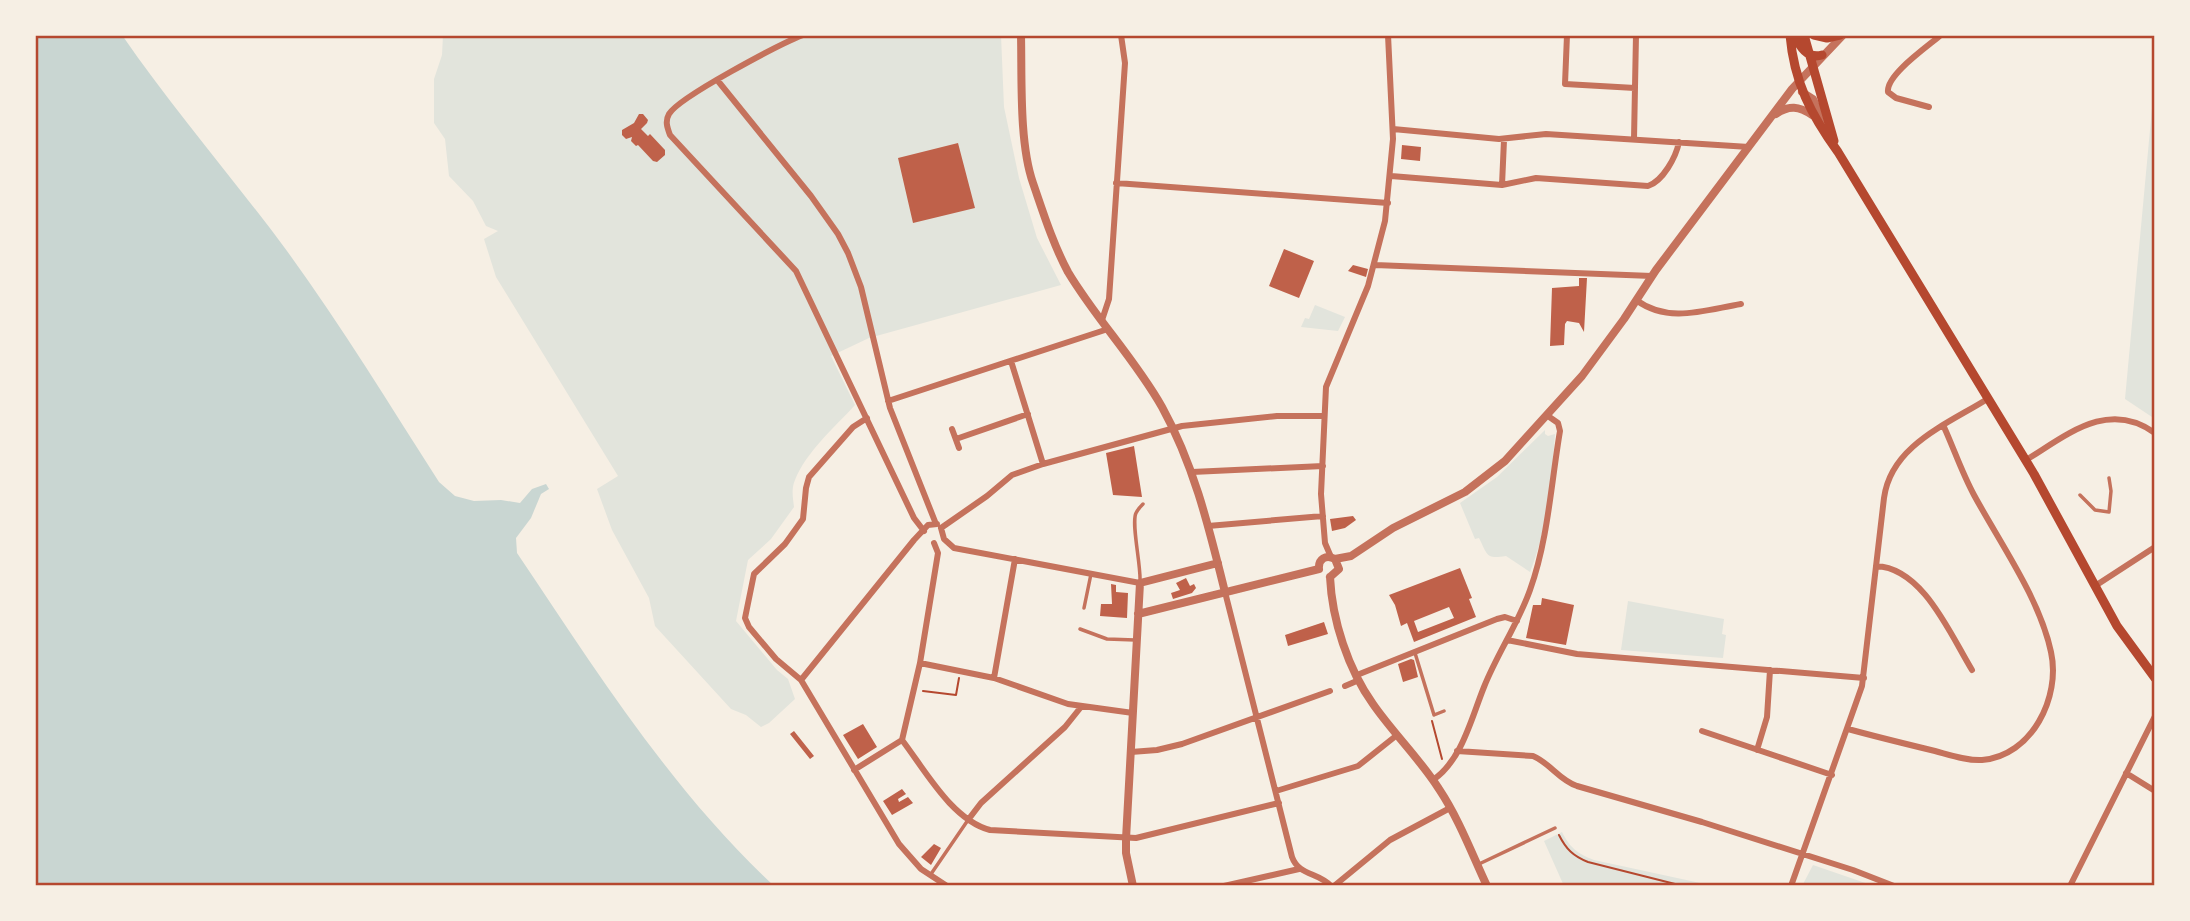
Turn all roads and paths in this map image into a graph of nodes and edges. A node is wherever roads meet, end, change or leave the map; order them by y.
1 (803, 35) edge
2 (1021, 35) edge
3 (1121, 35) edge
4 (1388, 35) edge
5 (1567, 35) edge
6 (1636, 35) edge
7 (1790, 35) edge
8 (1795, 35) edge
9 (1804, 35) edge
10 (1814, 35) edge
11 (1841, 35) edge
12 (1941, 35) edge
13 (1810, 54) junction
14 (1822, 55) junction
15 (1812, 65) junction
16 (718, 80) junction
17 (1799, 80) junction
18 (1635, 88) junction
19 (1804, 93) junction
20 (1784, 100) junction
21 (1929, 107) dead end
22 (1812, 115) junction
23 (1770, 118) junction
24 (1393, 129) junction
25 (1831, 135) junction
26 (1634, 139) junction
27 (1504, 140) junction
28 (1679, 142) junction
29 (1749, 147) junction
30 (1838, 152) junction
31 (1391, 176) junction
32 (1116, 183) junction
33 (1502, 185) junction
34 (1388, 203) junction
35 (1375, 265) junction
36 (1652, 276) junction
37 (1636, 300) junction
38 (1741, 304) dead end
39 (1102, 320) junction
40 (1108, 329) junction
41 (1011, 360) junction
42 (1989, 398) junction
43 (888, 401) junction
44 (1028, 414) junction
45 (1324, 416) junction
46 (1548, 416) junction
47 (867, 418) junction
48 (1944, 426) junction
49 (952, 429) dead end
50 (1173, 429) junction
51 (2155, 433) edge
52 (956, 439) junction
53 (959, 448) dead end
54 (2026, 460) junction
55 (1043, 464) junction
56 (1323, 466) junction
57 (1192, 472) junction
58 (2109, 478) dead end
59 (2080, 495) dead end
60 (1143, 504) dead end
61 (1322, 516) junction
62 (938, 526) junction
63 (1208, 526) junction
64 (924, 531) junction
65 (942, 536) junction
66 (934, 543) junction
67 (2155, 547) edge
68 (1333, 558) junction
69 (1015, 559) junction
70 (1218, 563) junction
71 (1876, 566) junction
72 (1319, 569) junction
73 (1091, 574) junction
74 (1330, 577) junction
75 (1140, 583) junction
76 (2095, 586) junction
77 (1225, 592) junction
78 (1084, 608) dead end
79 (1139, 614) junction
80 (1517, 621) junction
81 (1080, 629) dead end
82 (1137, 640) junction
83 (1507, 640) junction
84 (1414, 651) junction
85 (920, 663) junction
86 (1770, 670) junction
87 (1972, 670) dead end
88 (960, 671) junction
89 (994, 678) junction
90 (1358, 678) junction
91 (1864, 678) junction
92 (2155, 678) edge
93 (801, 680) junction
94 (1345, 686) dead end
95 (915, 689) junction
96 (1330, 691) dead end
97 (1081, 707) junction
98 (1444, 711) dead end
99 (1133, 713) junction
100 (2155, 716) edge
101 (1257, 718) junction
102 (1432, 721) dead end
103 (1848, 729) junction
104 (1702, 731) dead end
105 (1397, 735) junction
106 (902, 740) junction
107 (1757, 750) junction
108 (1457, 751) junction
109 (1131, 752) junction
110 (1442, 757) dead end
111 (854, 771) junction
112 (2126, 773) junction
113 (1832, 775) junction
114 (1433, 780) junction
115 (1276, 791) junction
116 (2155, 791) edge
117 (1279, 803) junction
118 (1450, 808) junction
119 (968, 820) junction
120 (1555, 828) joint
121 (1126, 839) junction
122 (1804, 855) junction
123 (1477, 865) junction
124 (1299, 869) junction
125 (930, 876) junction
126 (947, 886) edge
127 (1133, 886) edge
128 (1224, 886) edge
129 (1333, 886) edge
130 (1487, 886) edge
131 (1683, 886) edge
132 (1791, 886) edge
133 (1894, 886) edge
134 (2070, 886) edge

1 - 16 street
2 - 39 street
3 - 32 street
4 - 24 street
5 - 18 street
6 - 18 street
7 - 17 main road
8 - 13 main road
9 - 13 main road
10 - 11 main road
11 - 14 street
12 - 21 street
13 - 14 main road
13 - 15 main road
14 - 15 street
15 - 17 street
15 - 25 main road
16 - 43 street
16 - 47 street
17 - 19 main road
17 - 20 street
18 - 26 street
19 - 20 street
19 - 22 main road
19 - 25 street
20 - 23 street
22 - 23 street
22 - 30 main road
23 - 29 street
24 - 27 street
24 - 31 street
25 - 30 main road
26 - 27 street
26 - 28 street
27 - 33 street
28 - 29 street
28 - 33 street
29 - 36 street
30 - 42 main road
31 - 33 street
31 - 34 street
32 - 34 street
32 - 39 street
34 - 35 street
35 - 36 street
35 - 45 street
36 - 37 street
37 - 38 street
37 - 46 street
39 - 40 street
40 - 41 street
40 - 50 street
41 - 43 street
41 - 44 street
42 - 48 street
42 - 54 main road
43 - 62 street
44 - 52 street
44 - 55 street
45 - 50 street
45 - 56 street
46 - 68 street
46 - 80 street
47 - 64 street
47 - 93 street
48 - 71 street
48 - 103 street
49 - 52 street
50 - 55 street
50 - 57 street
51 - 54 street
52 - 53 street
54 - 76 main road
55 - 62 street
56 - 57 street
56 - 61 street
57 - 63 street
58 - 59 lane
60 - 75 lane
61 - 63 street
61 - 68 street
62 - 64 street
62 - 65 street
63 - 70 street
64 - 66 street
64 - 93 street
65 - 66 street
65 - 69 street
66 - 85 street
67 - 76 street
68 - 72 street
68 - 74 street
69 - 73 street
69 - 89 street
70 - 75 street
70 - 77 street
71 - 87 street
71 - 91 street
72 - 74 street
72 - 77 street
73 - 75 street
73 - 78 lane
74 - 90 street
75 - 79 street
76 - 92 main road
77 - 79 street
77 - 101 street
79 - 82 street
80 - 83 street
80 - 84 street
81 - 82 lane
82 - 99 street
83 - 86 street
83 - 108 street
84 - 90 street
84 - 98 lane
85 - 88 street
85 - 95 street
86 - 91 street
86 - 107 street
88 - 89 street
88 - 95 path
89 - 97 street
90 - 94 street
90 - 105 street
91 - 103 street
93 - 111 street
95 - 106 street
96 - 101 street
97 - 99 street
97 - 119 street
99 - 109 street
100 - 112 street
101 - 109 street
101 - 115 street
102 - 110 path
103 - 113 street
104 - 107 street
105 - 114 street
105 - 115 street
106 - 111 street
106 - 119 street
107 - 113 street
108 - 114 street
108 - 122 street
109 - 121 street
111 - 125 street
112 - 116 street
112 - 134 street
113 - 122 street
114 - 118 street
115 - 117 street
117 - 121 street
117 - 124 street
118 - 123 street
118 - 129 street
119 - 121 street
119 - 125 lane
120 - 123 lane
120 - 131 path
121 - 127 street
122 - 132 street
122 - 133 street
123 - 130 street
124 - 128 street
124 - 129 street
125 - 126 street

